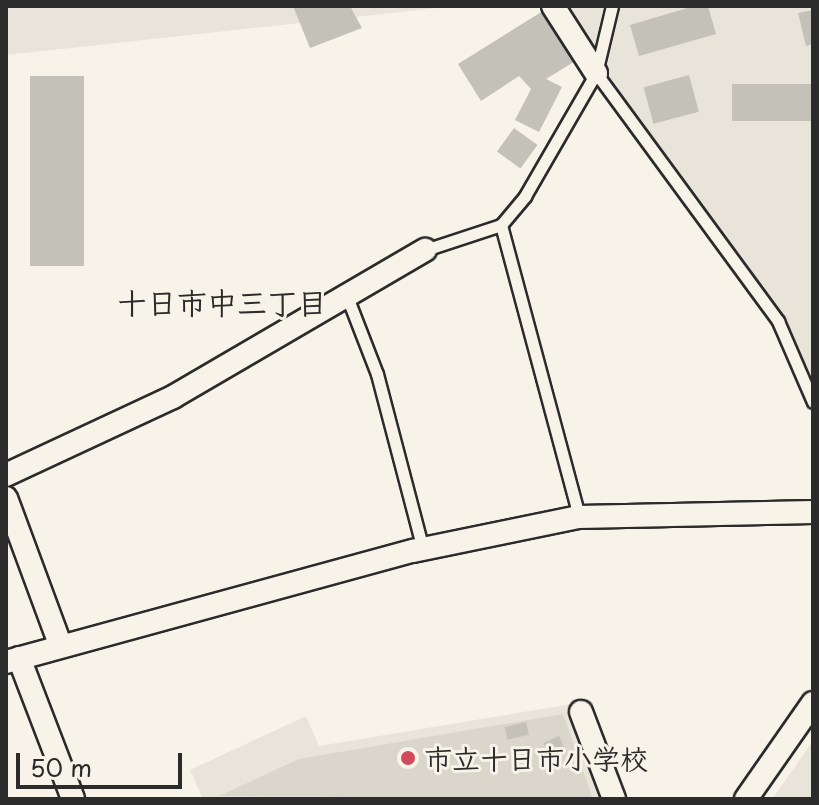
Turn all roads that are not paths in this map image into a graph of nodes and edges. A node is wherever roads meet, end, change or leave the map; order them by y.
1 (553, 6) edge
2 (612, 6) edge
3 (596, 73) junction
4 (501, 225) junction
5 (425, 250) joint
6 (346, 293) junction
7 (813, 402) edge
8 (6, 475) edge
9 (6, 498) edge
10 (813, 512) edge
11 (579, 517) junction
12 (423, 549) junction
13 (60, 644) junction
14 (13, 660) edge
15 (813, 703) edge
16 (581, 712) dead end
17 (73, 799) edge
18 (614, 799) edge
19 (746, 799) edge

1 - 3 street
2 - 3 lane
3 - 4 lane
3 - 7 lane
4 - 5 lane
4 - 11 lane
5 - 6 street
6 - 8 street
6 - 12 lane
9 - 13 street
10 - 11 street
11 - 12 street
12 - 13 street
13 - 14 street
14 - 17 street
15 - 19 street
16 - 18 street

